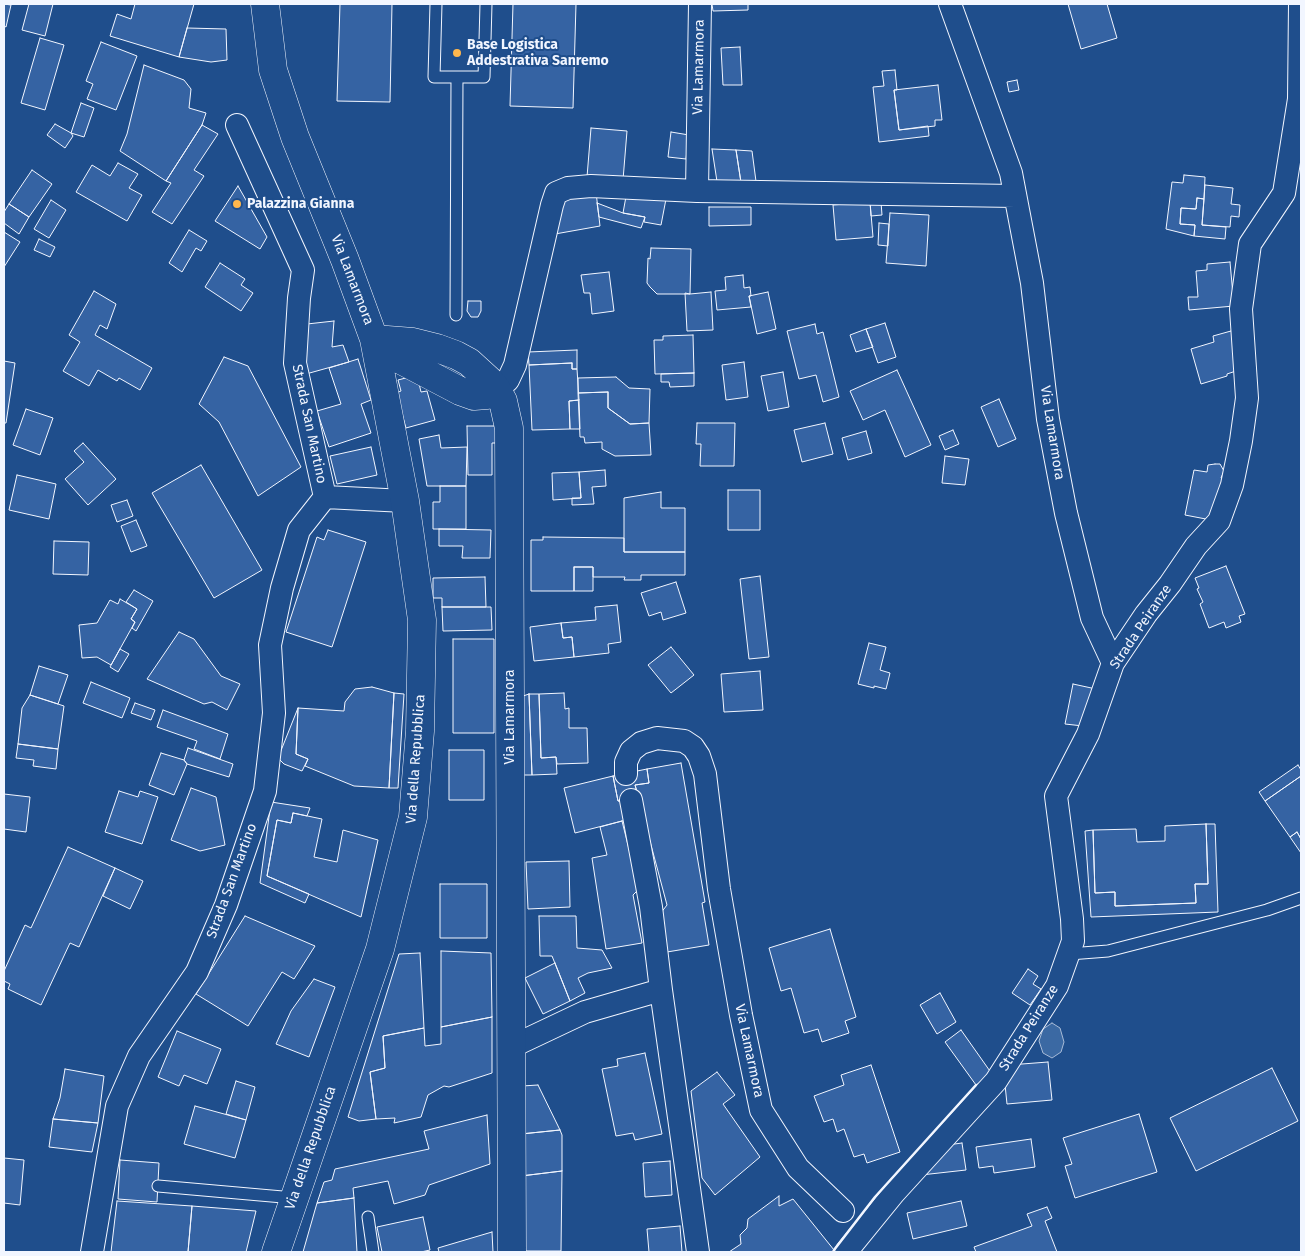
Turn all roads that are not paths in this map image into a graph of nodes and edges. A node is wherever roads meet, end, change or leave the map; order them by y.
1 (265, 4) edge
2 (436, 4) edge
3 (486, 4) edge
4 (700, 4) edge
5 (950, 4) edge
6 (1300, 4) edge
7 (456, 77) junction
8 (237, 125) dead end
9 (697, 191) junction
10 (1015, 196) junction
11 (456, 315) dead end
12 (374, 339) junction
13 (497, 390) junction
14 (325, 497) junction
15 (406, 501) junction
16 (1113, 663) junction
17 (626, 774) dead end
18 (631, 800) dead end
19 (1301, 898) edge
20 (1069, 954) junction
21 (661, 990) junction
22 (511, 1047) junction
23 (158, 1186) dead end
24 (294, 1198) junction
25 (843, 1210) dead end
26 (368, 1217) dead end
27 (92, 1252) edge
28 (276, 1252) edge
29 (373, 1252) edge
30 (512, 1252) edge
31 (698, 1252) edge
32 (846, 1252) edge

1 - 12 main road, Via Lamarmora
2 - 7 lane
3 - 7 lane
4 - 9 street, Via Lamarmora
5 - 10 street, Via Lamarmora
6 - 16 street, Strada Peiranze
7 - 11 lane
8 - 14 street, Strada San Martino
9 - 10 street
9 - 13 street
10 - 16 street, Via Lamarmora
12 - 13 main road
12 - 15 main road, Via della Repubblica
13 - 22 main road, Via Lamarmora
14 - 15 street, Strada San Martino
14 - 27 street, Strada San Martino
15 - 24 main road, Via della Repubblica
16 - 20 street, Strada Peiranze
17 - 25 street, Via Lamarmora
18 - 21 street
19 - 20 lane
20 - 32 street, Strada Peiranze
21 - 22 street
21 - 31 street
22 - 30 main road, Via Lamarmora
23 - 24 lane
24 - 28 main road, Via della Repubblica
26 - 29 lane

